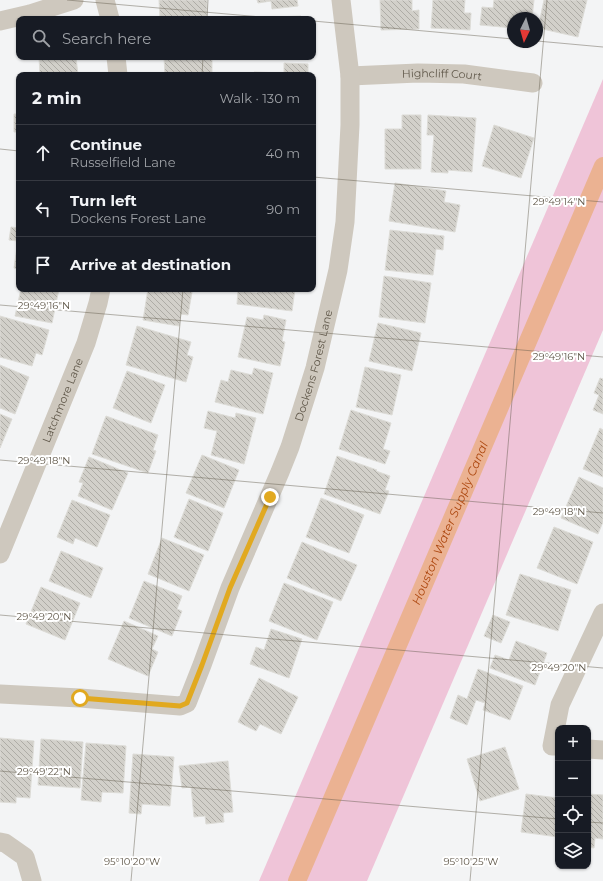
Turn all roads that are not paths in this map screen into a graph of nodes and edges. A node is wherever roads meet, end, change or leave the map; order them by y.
1 (74, 0) edge
2 (105, 0) edge
3 (341, 0) edge
4 (21, 16) edge
5 (109, 16) edge
6 (16, 17) edge
7 (0, 21) edge
8 (116, 60) edge
9 (118, 72) edge
10 (350, 76) junction
11 (534, 83) dead end
12 (100, 292) edge
13 (0, 554) edge
14 (603, 613) edge
15 (0, 694) edge
16 (558, 725) edge
17 (591, 749) edge
18 (603, 750) edge
19 (0, 842) edge
20 (32, 881) edge

1 - 4 street
2 - 5 street
3 - 10 street, Dockens Forest Lane
6 - 7 street
8 - 9 street
10 - 11 street, Highcliff Court
10 - 15 street, Dockens Forest Lane
12 - 13 street, Latchmore Lane
14 - 16 street
17 - 18 street
19 - 20 street

